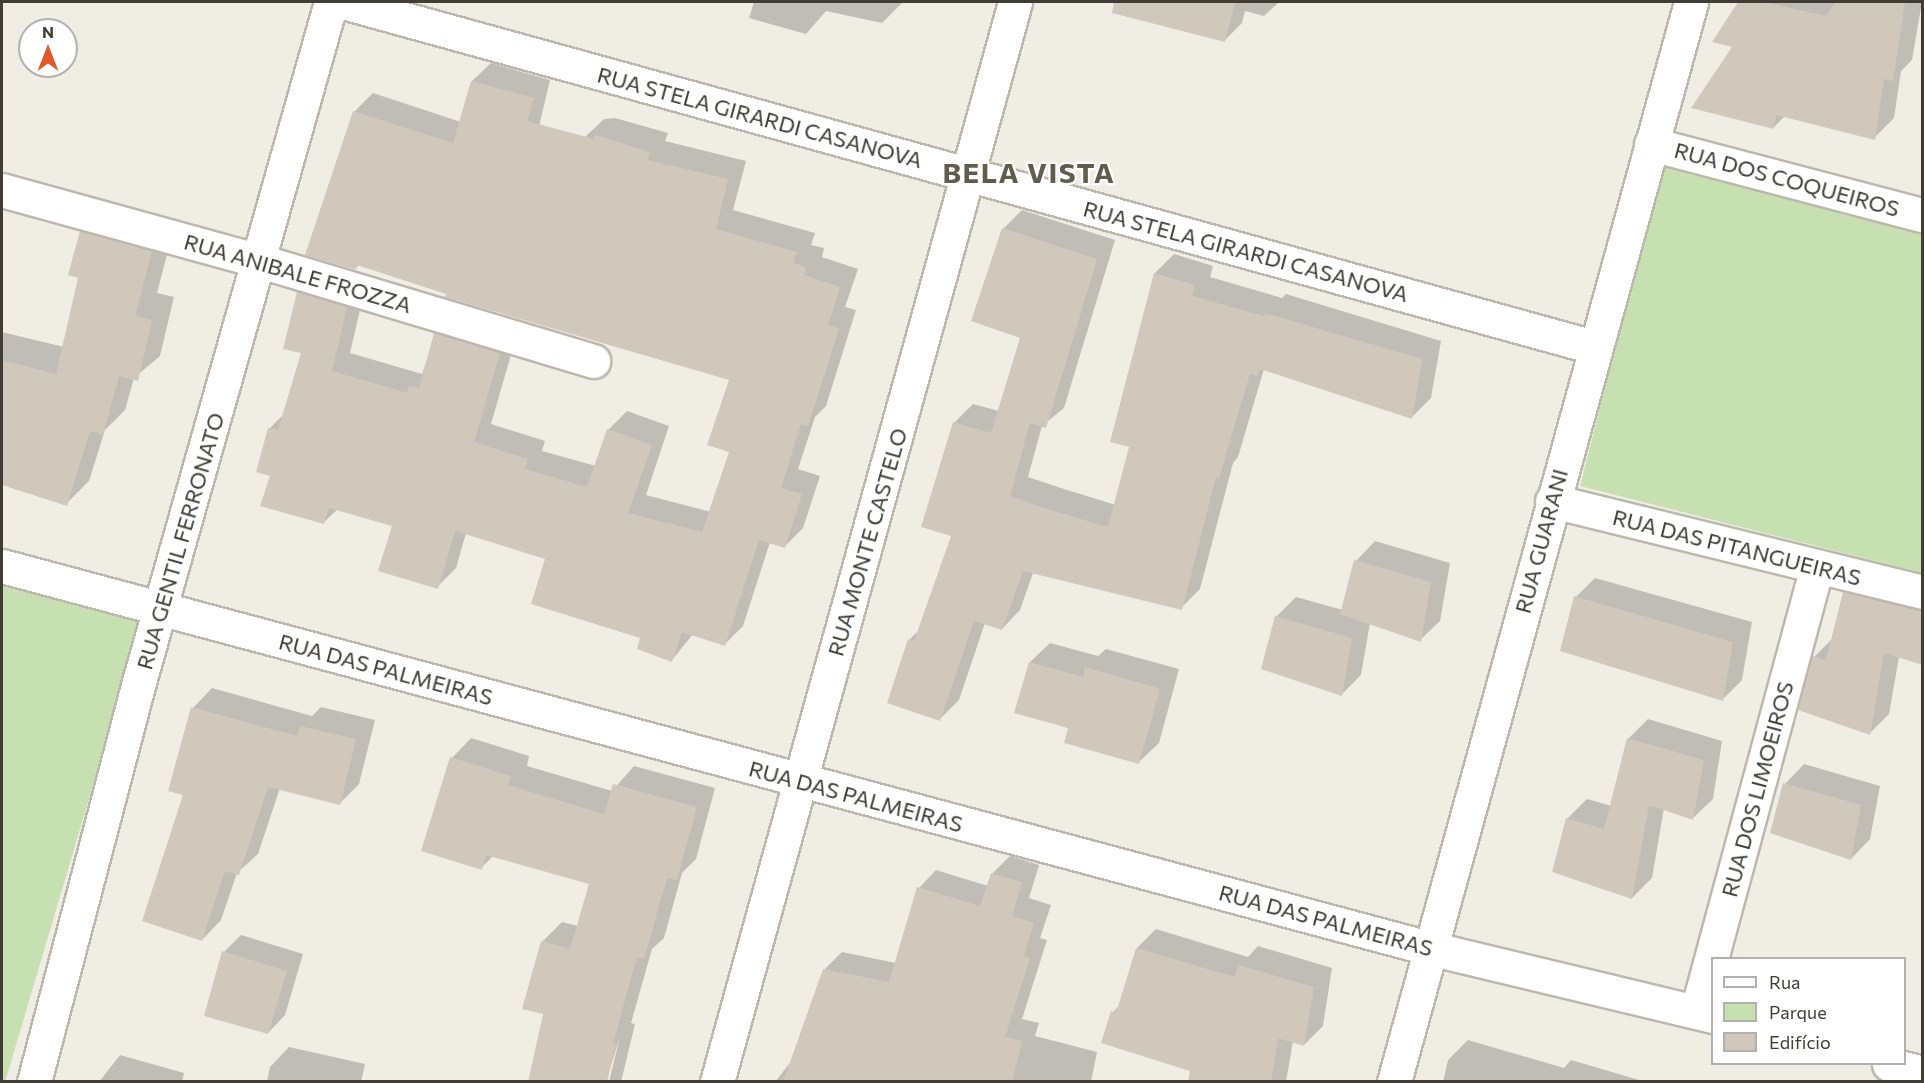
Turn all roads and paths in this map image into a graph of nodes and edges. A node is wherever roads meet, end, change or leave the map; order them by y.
1 (331, 2) edge
2 (343, 2) edge
3 (1015, 2) edge
4 (1691, 2) edge
5 (1652, 144) junction
6 (969, 174) junction
7 (2, 190) edge
8 (1922, 214) edge
9 (260, 261) junction
10 (1594, 347) junction
11 (594, 361) dead end
12 (1552, 501) junction
13 (2, 566) edge
14 (1818, 567) junction
15 (1923, 592) edge
16 (160, 608) junction
17 (801, 782) junction
18 (1429, 948) junction
19 (1719, 957) edge
20 (1711, 990) edge
21 (1705, 1014) edge
22 (1893, 1065) edge
23 (1923, 1072) edge
24 (34, 1082) edge
25 (717, 1082) edge
26 (1394, 1082) edge

1 - 9 street, RUA GENTIL FERRONATO
2 - 6 street, RUA STELA GIRARDI CASANOVA
3 - 6 street, RUA MONTE CASTELO
4 - 5 street, RUA GUARANI
5 - 8 street, RUA DOS COQUEIROS
5 - 10 street, RUA GUARANI
6 - 10 street, RUA STELA GIRARDI CASANOVA
6 - 17 street, RUA MONTE CASTELO
7 - 9 street, RUA ANIBALE FROZZA
9 - 11 street, RUA ANIBALE FROZZA
9 - 16 street, RUA GENTIL FERRONATO
10 - 12 street, RUA GUARANI
12 - 14 street, RUA DAS PITANGUEIRAS
12 - 18 street, RUA GUARANI
13 - 16 street, RUA DAS PALMEIRAS
14 - 15 street, RUA DAS PITANGUEIRAS
14 - 19 street, RUA DOS LIMOEIROS
16 - 17 street, RUA DAS PALMEIRAS
16 - 24 street, RUA GENTIL FERRONATO
17 - 18 street, RUA DAS PALMEIRAS
17 - 25 street, RUA MONTE CASTELO
18 - 21 street, RUA DAS PALMEIRAS
18 - 26 street, RUA GUARANI
20 - 21 street, RUA DOS LIMOEIROS
22 - 23 street

